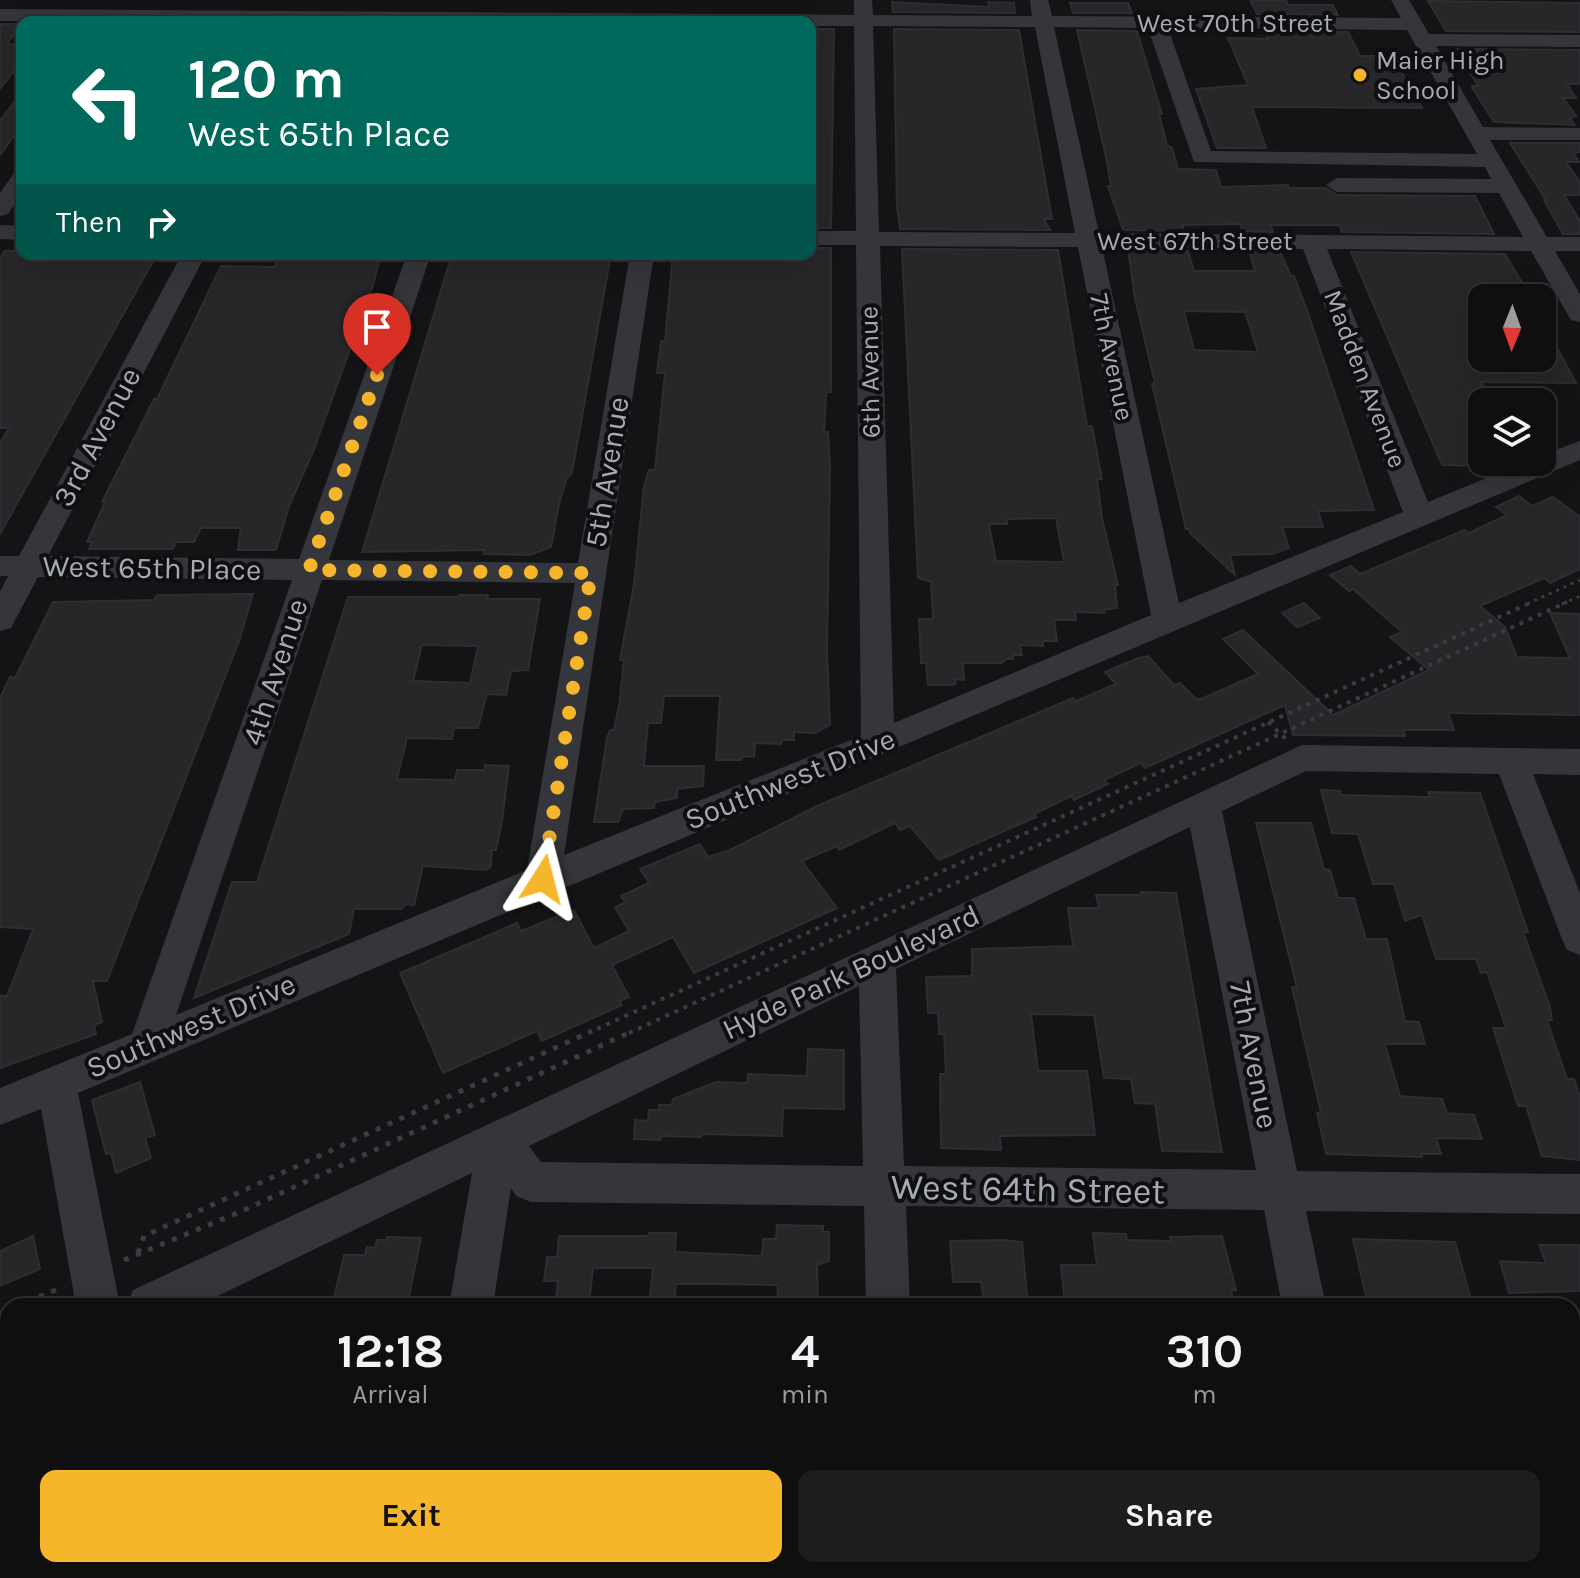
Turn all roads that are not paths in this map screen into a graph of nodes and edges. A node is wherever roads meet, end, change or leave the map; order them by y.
1 (1221, 0) edge
2 (1400, 0) edge
3 (863, 10) edge
4 (1041, 11) edge
5 (142, 13) edge
6 (320, 13) edge
7 (500, 13) edge
8 (679, 14) edge
9 (0, 15) edge
10 (1156, 22) junction
11 (1231, 23) junction
12 (1418, 32) junction
13 (1580, 41) edge
14 (1476, 133) junction
15 (1580, 134) edge
16 (1491, 161) junction
17 (1337, 185) dead end
18 (16, 186) edge
19 (1506, 186) junction
20 (0, 209) edge
21 (816, 238) edge
22 (867, 239) junction
23 (1088, 240) junction
24 (1312, 242) junction
25 (1539, 244) junction
26 (1580, 244) edge
27 (191, 260) edge
28 (417, 260) edge
29 (641, 260) edge
30 (1580, 315) edge
31 (1580, 450) edge
32 (1419, 515) junction
33 (14, 566) edge
34 (309, 570) junction
35 (591, 573) junction
36 (0, 620) edge
37 (1167, 620) junction
38 (878, 743) junction
39 (1511, 761) junction
40 (1580, 762) edge
41 (1203, 804) junction
42 (543, 879) junction
43 (1580, 939) edge
44 (877, 960) junction
45 (147, 1045) junction
46 (56, 1083) junction
47 (0, 1107) edge
48 (498, 1138) junction
49 (886, 1188) junction
50 (1281, 1192) junction
51 (1580, 1194) edge
52 (96, 1298) edge
53 (166, 1298) edge
54 (472, 1298) edge
55 (888, 1298) edge
56 (1302, 1298) edge

1 - 11 street
2 - 12 street
3 - 4 street, West 70th Street
3 - 8 street, West 70th Street
3 - 22 street, 6th Avenue
4 - 10 street, West 70th Street
4 - 23 street, 7th Avenue
5 - 6 street, West 70th Street
5 - 9 street, West 70th Street
6 - 7 street, West 70th Street
7 - 8 street, West 70th Street
10 - 11 street, West 70th Street
10 - 16 street
11 - 12 street, West 70th Street
12 - 13 street, West 70th Street
12 - 14 street
14 - 15 street
14 - 16 street
16 - 19 street
17 - 19 street
18 - 20 street
19 - 25 street
21 - 22 street, West 67th Street
22 - 23 street, West 67th Street
22 - 38 street, 6th Avenue
23 - 24 street, West 67th Street
23 - 37 street, 7th Avenue
24 - 25 street, West 67th Street
24 - 32 street, Madden Avenue
25 - 26 street, West 67th Street
25 - 30 street
27 - 33 street, 3rd Avenue
28 - 34 street, 4th Avenue
29 - 35 street, 5th Avenue
31 - 32 street, Southwest Drive
32 - 37 street, Southwest Drive
33 - 34 street, West 65th Place
33 - 36 street, 3rd Avenue
34 - 35 street, West 65th Place
34 - 45 street, 4th Avenue
35 - 42 street, 5th Avenue
37 - 38 street, Southwest Drive
38 - 42 street, Southwest Drive
39 - 40 street, Hyde Park Boulevard
39 - 41 street, Hyde Park Boulevard
39 - 43 street
41 - 44 street, Hyde Park Boulevard
41 - 50 street, 7th Avenue
42 - 45 street, Southwest Drive
44 - 48 street, Hyde Park Boulevard
44 - 49 street
45 - 46 street, Southwest Drive
46 - 47 street, Southwest Drive
46 - 52 street
48 - 49 street, West 64th Street
48 - 53 street, Hyde Park Boulevard
48 - 54 street
49 - 50 street, West 64th Street
49 - 55 street
50 - 51 street, West 64th Street
50 - 56 street, 7th Avenue

